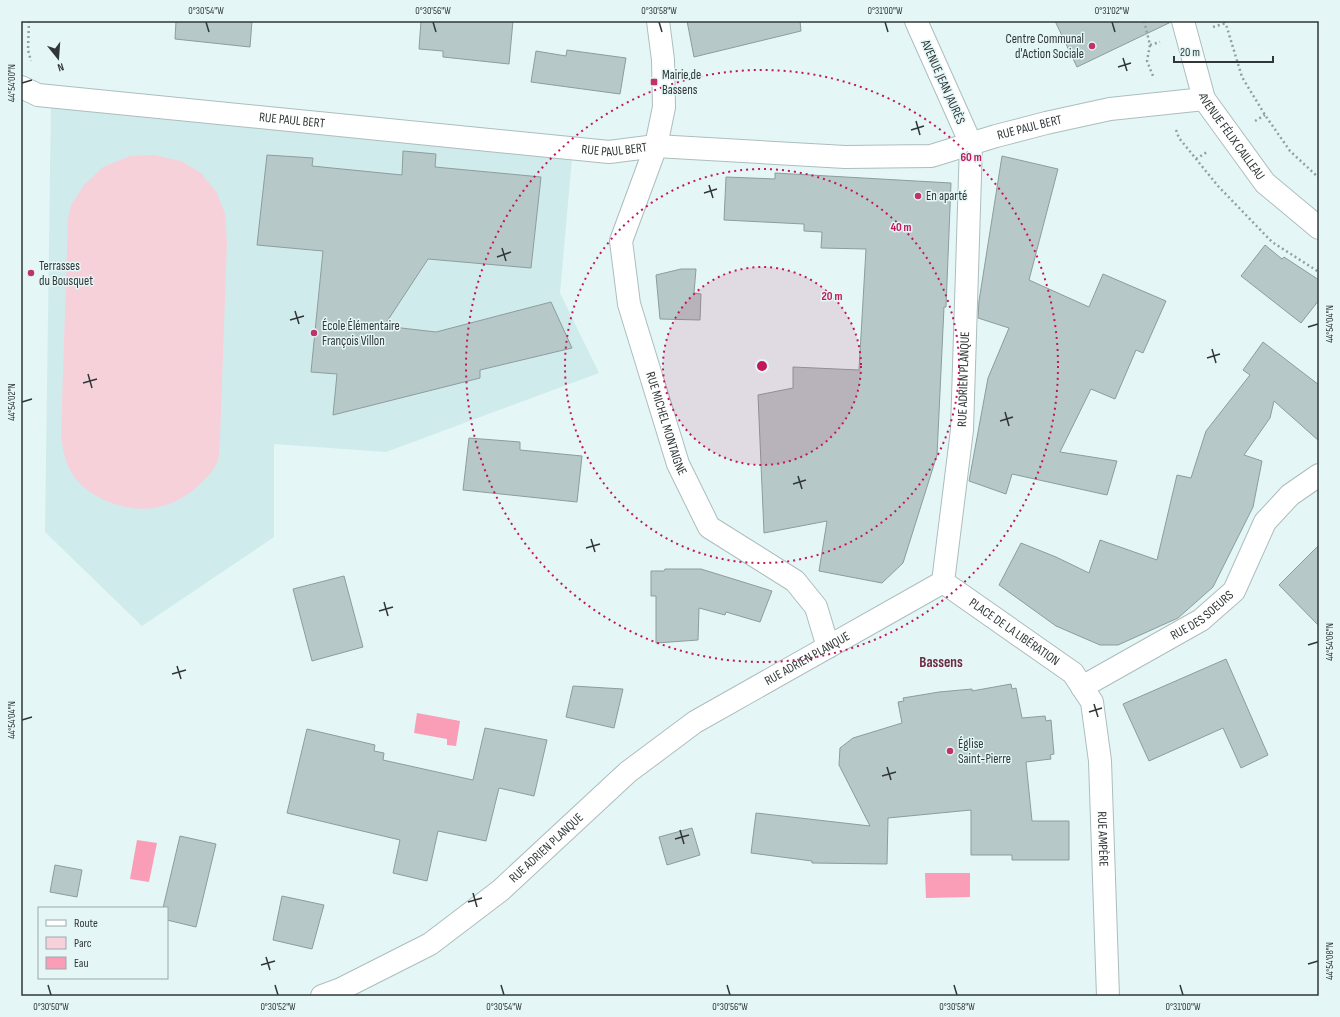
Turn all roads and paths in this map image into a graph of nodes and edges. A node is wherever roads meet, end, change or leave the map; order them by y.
1 (658, 21) edge
2 (916, 21) edge
3 (1183, 21) edge
4 (1225, 21) edge
5 (21, 87) edge
6 (1204, 99) junction
7 (971, 144) junction
8 (656, 146) junction
9 (1319, 178) edge
10 (1319, 228) edge
11 (1319, 475) edge
12 (943, 582) junction
13 (828, 647) junction
14 (1082, 687) junction
15 (322, 996) edge
16 (1108, 996) edge

1 - 8 street, RUE MICHEL MONTAIGNE
2 - 7 street, AVENUE JEAN JAURÈS
3 - 6 street, AVENUE FÉLIX CAILLEAU
4 - 9 path
5 - 8 street, RUE PAUL BERT
6 - 7 street, RUE PAUL BERT
6 - 10 street, AVENUE FÉLIX CAILLEAU
7 - 8 street, RUE PAUL BERT
7 - 12 street, RUE ADRIEN PLANQUE
8 - 13 street, RUE MICHEL MONTAIGNE
11 - 14 street, RUE DES SOEURS
12 - 13 street, RUE ADRIEN PLANQUE
12 - 14 street, PLACE DE LA LIBÉRATION
13 - 15 street, RUE ADRIEN PLANQUE
14 - 16 street, RUE AMPÈRE

